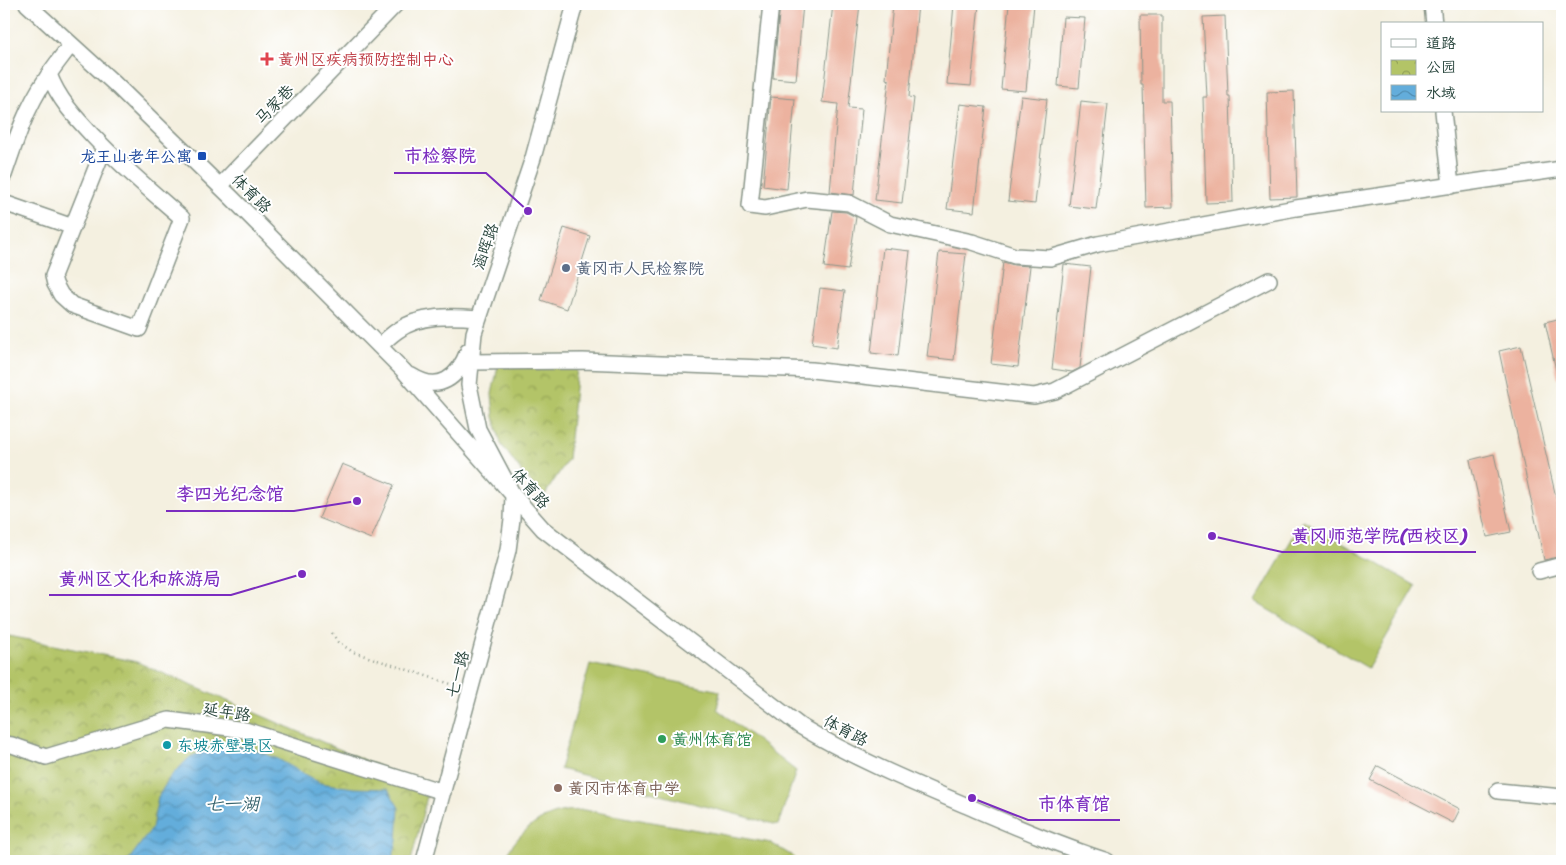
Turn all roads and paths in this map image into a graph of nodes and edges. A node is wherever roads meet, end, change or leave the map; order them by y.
1 (27, 4) edge
2 (396, 4) edge
3 (575, 4) edge
4 (770, 4) edge
5 (1432, 4) edge
6 (1434, 22) edge
7 (72, 44) junction
8 (49, 74) junction
9 (1443, 112) edge
10 (104, 148) junction
11 (1562, 169) edge
12 (4, 175) edge
13 (220, 186) junction
14 (1451, 186) junction
15 (4, 203) edge
16 (73, 227) junction
17 (1269, 280) dead end
18 (479, 318) junction
19 (474, 333) junction
20 (379, 346) junction
21 (471, 362) junction
22 (403, 370) junction
23 (513, 495) junction
24 (1562, 565) edge
25 (1539, 571) dead end
26 (332, 633) dead end
27 (471, 690) junction
28 (4, 744) edge
29 (1498, 791) dead end
30 (443, 792) junction
31 (1562, 797) edge
32 (424, 861) edge
33 (1107, 861) edge

1 - 7 street, 体育路
2 - 13 street, 马家巷
3 - 18 street, 涵晖路
4 - 14 street
5 - 6 street
7 - 8 street
7 - 13 street, 体育路
8 - 10 street
8 - 12 street
9 - 14 street
10 - 16 street
10 - 16 street
11 - 14 street
13 - 20 street, 体育路
15 - 16 street
17 - 21 street
18 - 19 street, 涵晖路
18 - 20 street
19 - 21 street, 涵晖路
19 - 22 street
20 - 22 street, 体育路
21 - 23 street, 涵晖路
22 - 23 street, 体育路
23 - 27 street, 七一路
23 - 33 street, 体育路
24 - 25 street
26 - 27 path
27 - 30 street, 七一路
28 - 30 street, 延年路
29 - 31 street
30 - 32 street, 七一路

